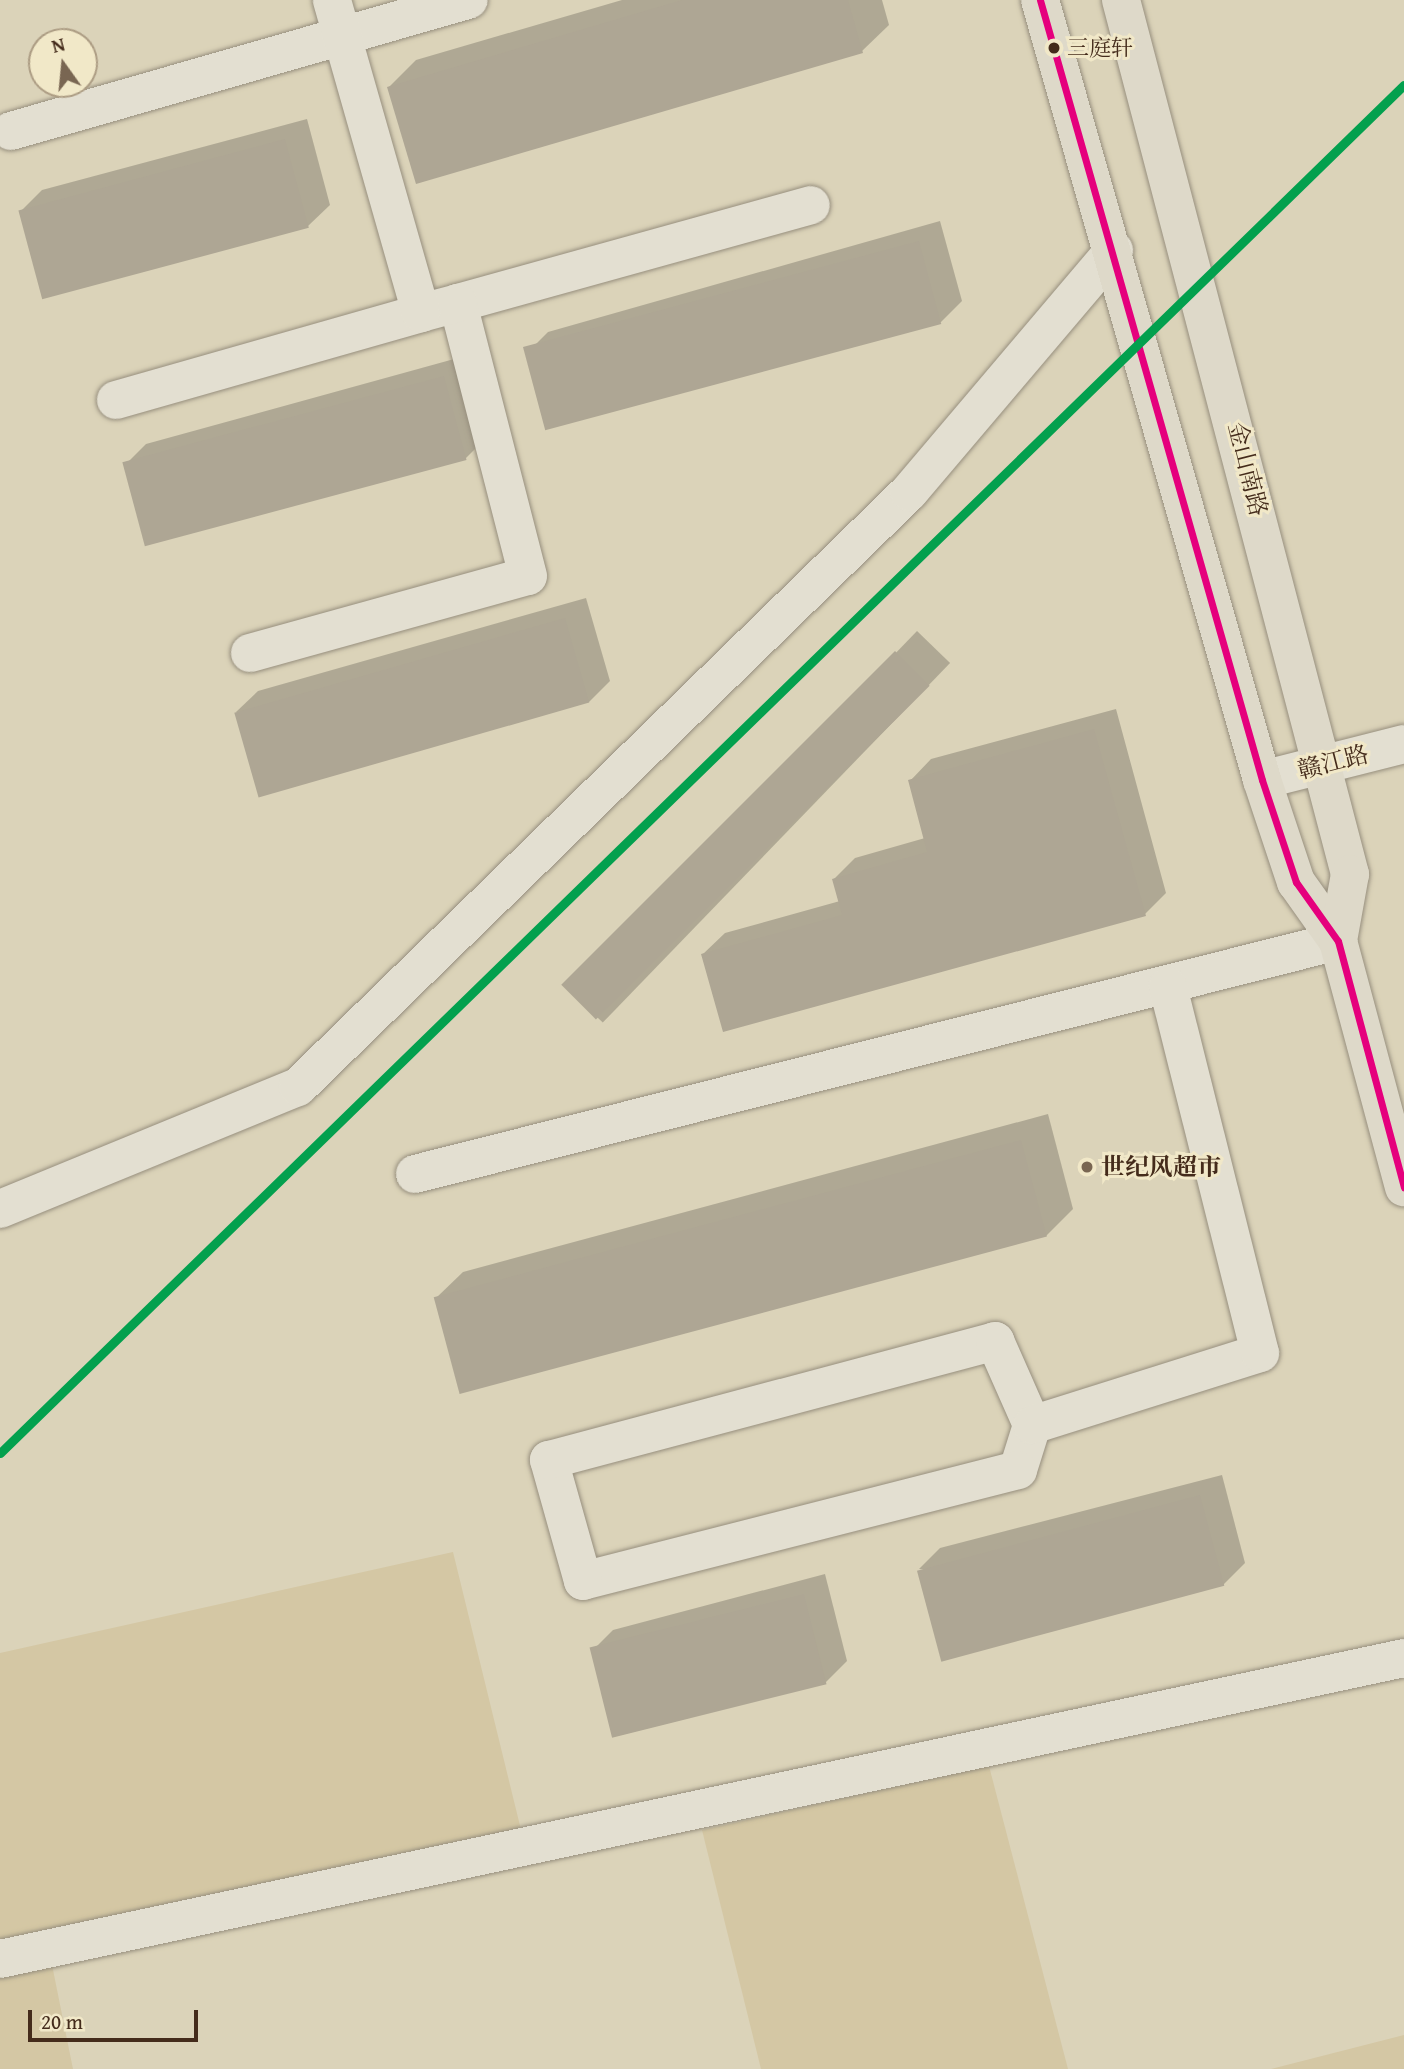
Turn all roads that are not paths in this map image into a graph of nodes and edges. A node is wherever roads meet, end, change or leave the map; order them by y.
1 (332, 0) edge
2 (469, 0) edge
3 (1040, 0) edge
4 (1121, 0) edge
5 (342, 36) junction
6 (11, 131) dead end
7 (811, 205) dead end
8 (1114, 250) junction
9 (458, 303) junction
10 (421, 313) junction
11 (116, 400) dead end
12 (250, 653) dead end
13 (1404, 744) edge
14 (1324, 764) junction
15 (1262, 780) junction
16 (1338, 941) junction
17 (1168, 986) junction
18 (415, 1174) dead end
19 (1404, 1187) edge
20 (0, 1209) edge
21 (1032, 1425) junction
22 (1404, 1658) edge
23 (0, 1959) edge

1 - 5 street
2 - 5 street
3 - 8 main road, 金山南路
4 - 14 main road, 金山南路
5 - 6 street
5 - 10 street
7 - 9 street
8 - 15 main road, 金山南路
8 - 20 street
9 - 10 street
9 - 12 street
10 - 11 street
13 - 14 street, 赣江路
14 - 15 street, 赣江路
14 - 16 main road, 金山南路
15 - 16 main road, 金山南路
16 - 17 street
16 - 19 main road, 金山南路
17 - 18 street
17 - 21 street
21 - 21 street
22 - 23 street

